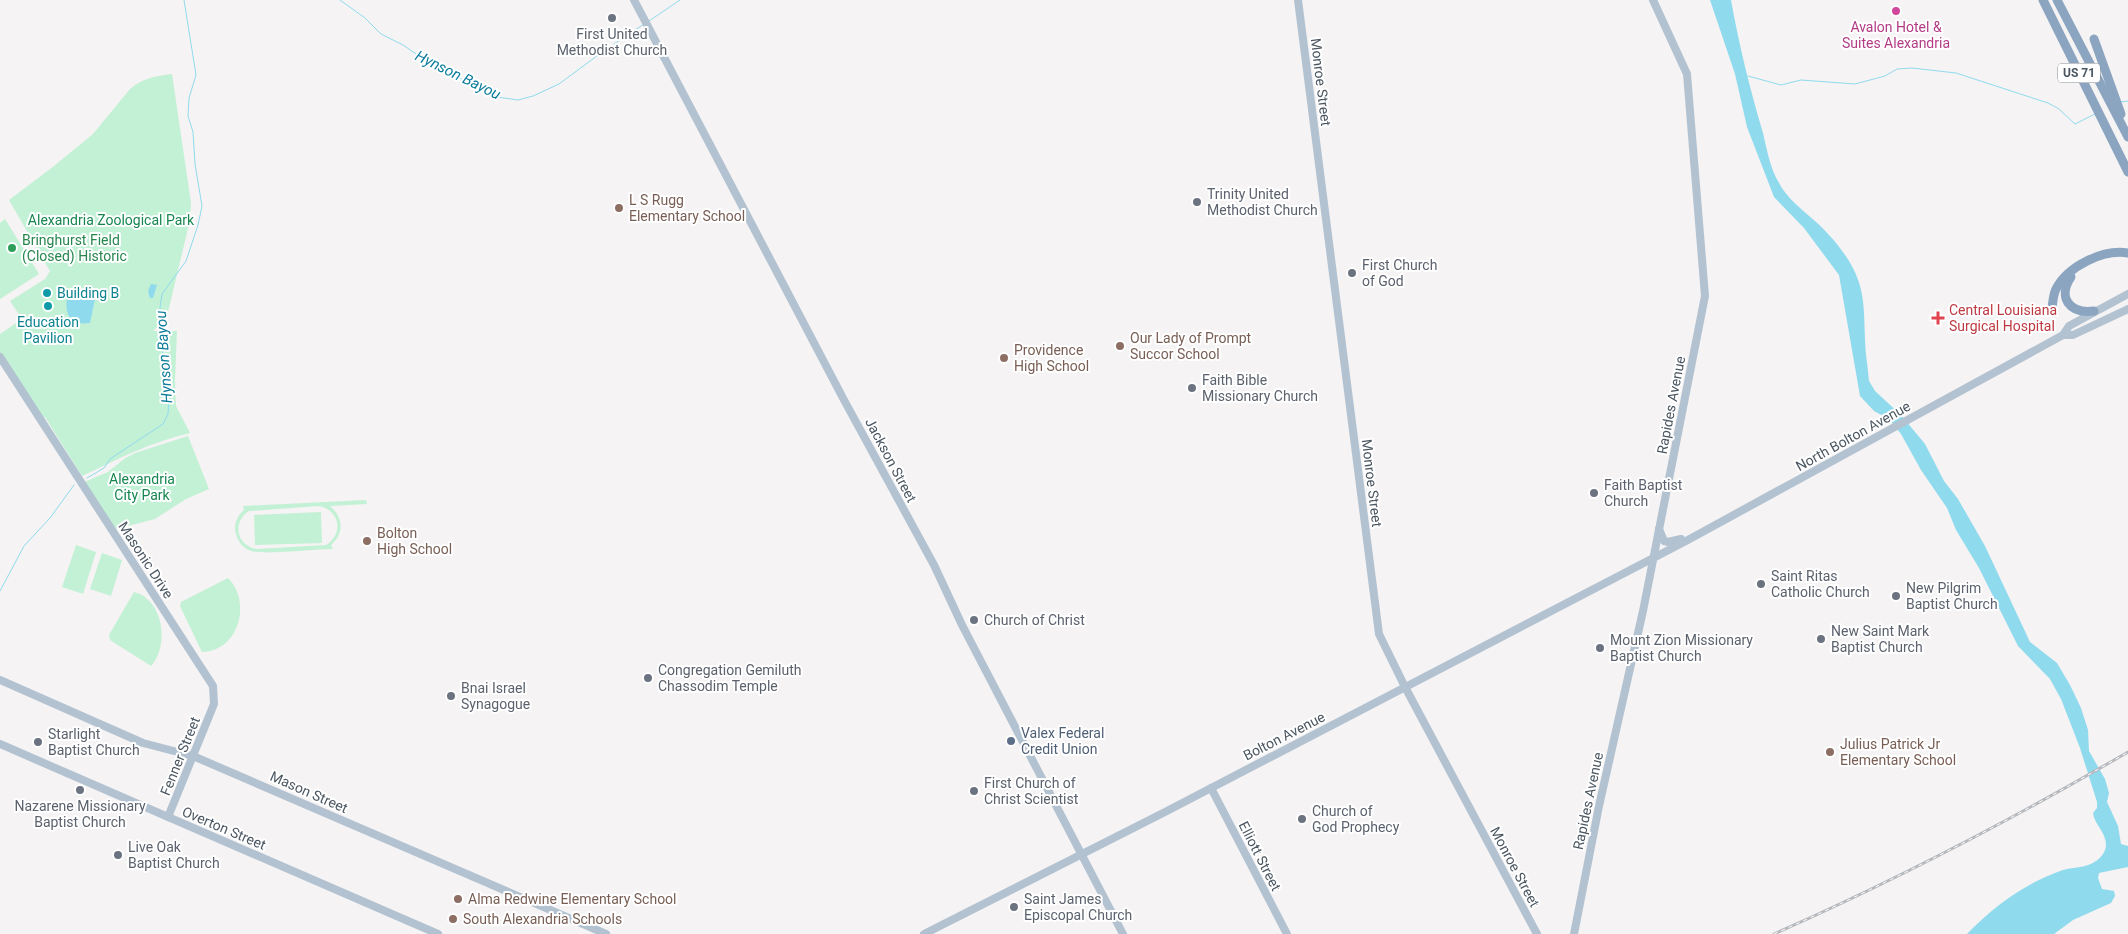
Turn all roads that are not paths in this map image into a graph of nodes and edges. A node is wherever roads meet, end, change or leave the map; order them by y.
1 (634, 0) edge
2 (1298, 0) edge
3 (1653, 0) edge
4 (2043, 0) edge
5 (2057, 0) edge
6 (2094, 39) dead end
7 (2128, 136) edge
8 (2128, 172) edge
9 (2128, 253) edge
10 (2079, 266) junction
11 (2128, 294) edge
12 (2052, 308) dead end
13 (2128, 309) edge
14 (2094, 311) junction
15 (2063, 335) junction
16 (0, 357) edge
17 (1659, 529) junction
18 (1686, 541) junction
19 (1654, 556) junction
20 (0, 680) edge
21 (1405, 687) junction
22 (214, 704) joint
23 (0, 744) edge
24 (193, 756) junction
25 (1211, 788) junction
26 (168, 817) junction
27 (1082, 854) junction
28 (438, 934) edge
29 (606, 934) edge
30 (924, 934) edge
31 (1123, 934) edge
32 (1287, 934) edge
33 (1536, 934) edge
34 (1574, 934) edge

1 - 27 main road, Jackson Street
2 - 21 main road, Monroe Street
3 - 17 main road, Rapides Avenue
4 - 8 highway, US 71
5 - 7 highway, US 71
6 - 7 highway
9 - 10 highway
10 - 12 highway
10 - 14 highway
11 - 14 main road, North Bolton Avenue
13 - 15 main road, North Bolton Avenue
14 - 15 main road, North Bolton Avenue
15 - 18 main road, North Bolton Avenue
16 - 22 main road, Masonic Drive
17 - 18 main road
17 - 19 main road, Rapides Avenue
18 - 19 main road, North Bolton Avenue
19 - 21 main road, Bolton Avenue
19 - 34 main road, Rapides Avenue
20 - 24 main road, Mason Street
21 - 25 main road, Bolton Avenue
21 - 33 main road, Monroe Street
22 - 24 main road, Fenner Street
23 - 26 main road, Overton Street
24 - 26 main road, Fenner Street
24 - 29 main road, Mason Street
25 - 27 main road, Bolton Avenue
25 - 32 main road, Elliott Street
26 - 28 main road, Overton Street
27 - 30 main road, Bolton Avenue
27 - 31 main road, Jackson Street

